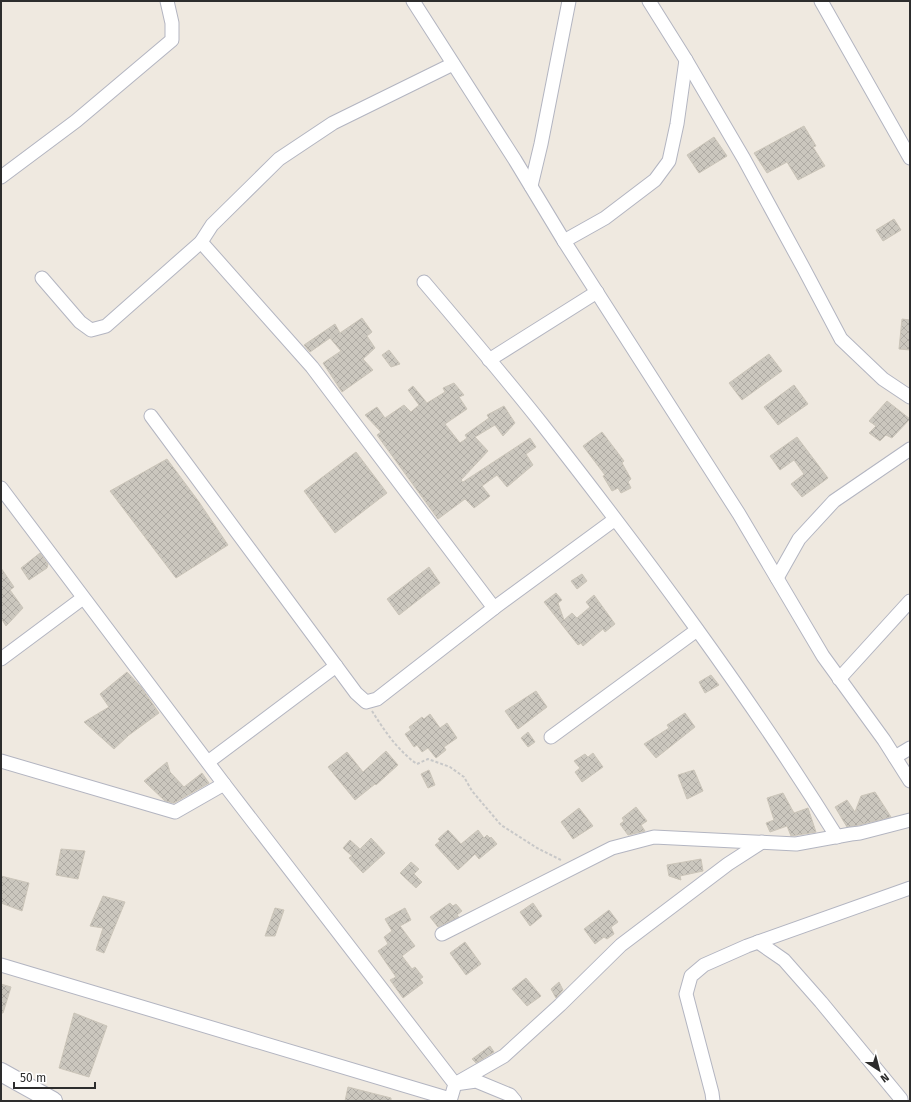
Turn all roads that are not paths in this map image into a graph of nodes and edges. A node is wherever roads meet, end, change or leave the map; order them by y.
1 (167, 1) edge
2 (414, 1) edge
3 (569, 1) edge
4 (649, 1) edge
5 (821, 1) edge
6 (686, 60) junction
7 (453, 64) junction
8 (910, 158) edge
9 (1, 177) edge
10 (531, 186) junction
11 (564, 241) junction
12 (202, 242) junction
13 (42, 278) dead end
14 (424, 282) dead end
15 (597, 292) junction
16 (488, 360) junction
17 (910, 397) edge
18 (151, 416) dead end
19 (910, 449) edge
20 (1, 488) edge
21 (614, 520) junction
22 (777, 578) junction
23 (83, 598) junction
24 (910, 601) edge
25 (494, 608) junction
26 (697, 630) junction
27 (1, 659) edge
28 (336, 666) junction
29 (839, 679) junction
30 (551, 737) dead end
31 (910, 748) edge
32 (895, 756) junction
33 (1, 761) edge
34 (208, 762) junction
35 (910, 781) edge
36 (224, 784) junction
37 (910, 820) edge
38 (838, 837) junction
39 (762, 842) junction
40 (910, 888) edge
41 (442, 934) dead end
42 (758, 942) junction
43 (1, 965) edge
44 (1, 1072) edge
45 (455, 1084) junction
46 (450, 1100) edge
47 (53, 1101) edge
48 (515, 1101) edge
49 (713, 1101) edge
50 (901, 1101) edge

1 - 9 street
2 - 7 street
3 - 10 street
4 - 6 street
5 - 8 street
6 - 11 street
6 - 17 street
7 - 10 street
7 - 12 street
10 - 11 street
11 - 15 street
12 - 13 street
12 - 25 street
14 - 16 street
15 - 16 street
15 - 22 street
16 - 21 street
18 - 28 street
19 - 22 street
20 - 23 street
21 - 25 street
21 - 26 street
22 - 29 street
23 - 27 street
23 - 34 street
24 - 29 street
25 - 28 street
26 - 30 street
26 - 38 street
28 - 34 street
29 - 32 street
31 - 32 street
32 - 35 street
33 - 36 street
34 - 36 street
36 - 45 street
37 - 38 street
38 - 39 street
39 - 41 street
39 - 45 street
40 - 42 street
42 - 49 street
42 - 50 street
43 - 46 street
44 - 47 main road
45 - 46 street
45 - 48 street

